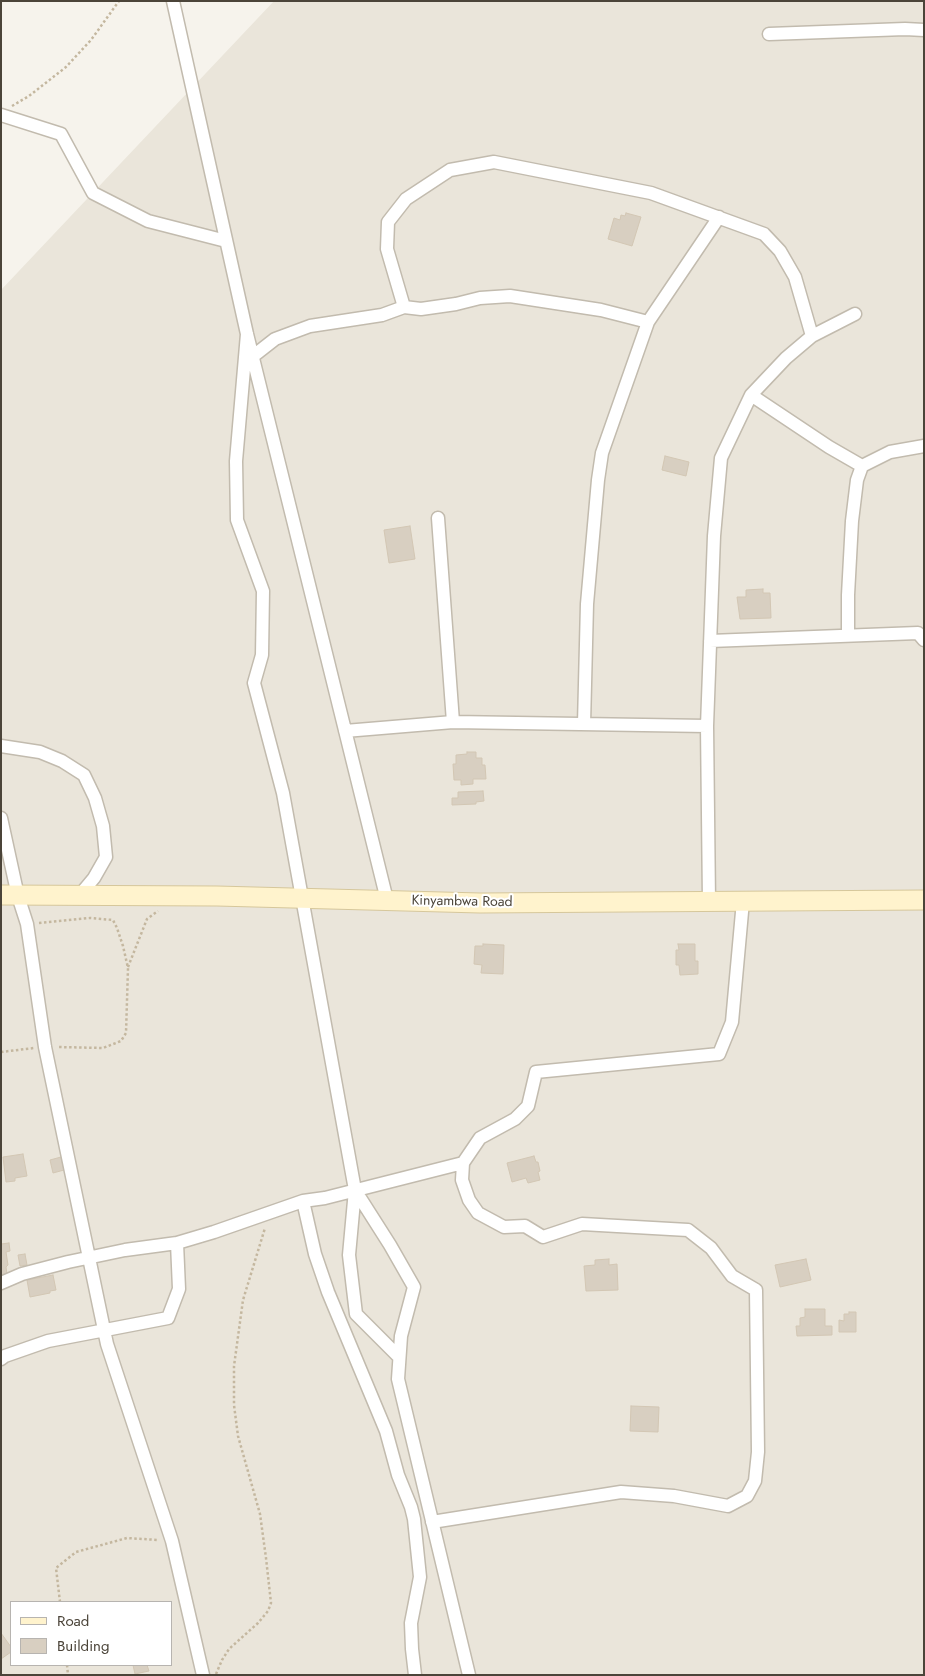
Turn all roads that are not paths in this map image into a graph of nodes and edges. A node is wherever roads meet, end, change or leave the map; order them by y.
1 (173, 1) edge
2 (924, 30) edge
3 (769, 34) dead end
4 (5, 112) edge
5 (718, 217) junction
6 (226, 241) junction
7 (404, 308) junction
8 (855, 314) dead end
9 (648, 322) junction
10 (247, 334) junction
11 (812, 336) junction
12 (252, 357) junction
13 (751, 395) junction
14 (924, 446) edge
15 (862, 466) junction
16 (438, 518) dead end
17 (848, 635) junction
18 (924, 640) edge
19 (710, 641) junction
20 (453, 722) junction
21 (584, 724) junction
22 (707, 726) junction
23 (345, 731) junction
24 (1, 746) edge
25 (1, 818) edge
26 (10, 896) edge
27 (79, 896) junction
28 (302, 898) junction
29 (387, 900) junction
30 (924, 900) edge
31 (744, 901) junction
32 (710, 902) junction
33 (463, 1163) junction
34 (354, 1190) junction
35 (303, 1201) junction
36 (177, 1243) junction
37 (89, 1258) junction
38 (1, 1283) edge
39 (105, 1331) junction
40 (400, 1357) junction
41 (1, 1358) edge
42 (432, 1522) junction
43 (203, 1675) edge
44 (415, 1675) edge
45 (469, 1675) edge

1 - 6 street
2 - 3 street
4 - 6 street
5 - 7 street
5 - 9 street
5 - 11 street
6 - 10 street
7 - 9 street
7 - 12 street
8 - 11 street
9 - 21 street
10 - 12 street
10 - 28 street
11 - 13 street
12 - 23 street
13 - 15 street
13 - 19 street
14 - 15 street
15 - 17 street
16 - 20 street
17 - 18 street
17 - 19 street
19 - 22 street
20 - 21 street
20 - 23 street
21 - 22 street
22 - 32 street
23 - 29 street
24 - 27 street
25 - 26 street
26 - 27 street, Kinyambwa Road
26 - 37 street
27 - 28 street, Kinyambwa Road
28 - 29 street, Kinyambwa Road
28 - 34 street
29 - 32 street, Kinyambwa Road
30 - 31 street, Kinyambwa Road
31 - 32 street, Kinyambwa Road
31 - 33 street
33 - 34 street
33 - 42 street
34 - 35 street
34 - 40 street
34 - 40 street
35 - 36 street
35 - 44 street
36 - 37 street
36 - 39 street
37 - 38 street
37 - 39 street
39 - 41 street
39 - 43 street
40 - 42 street
42 - 45 street

